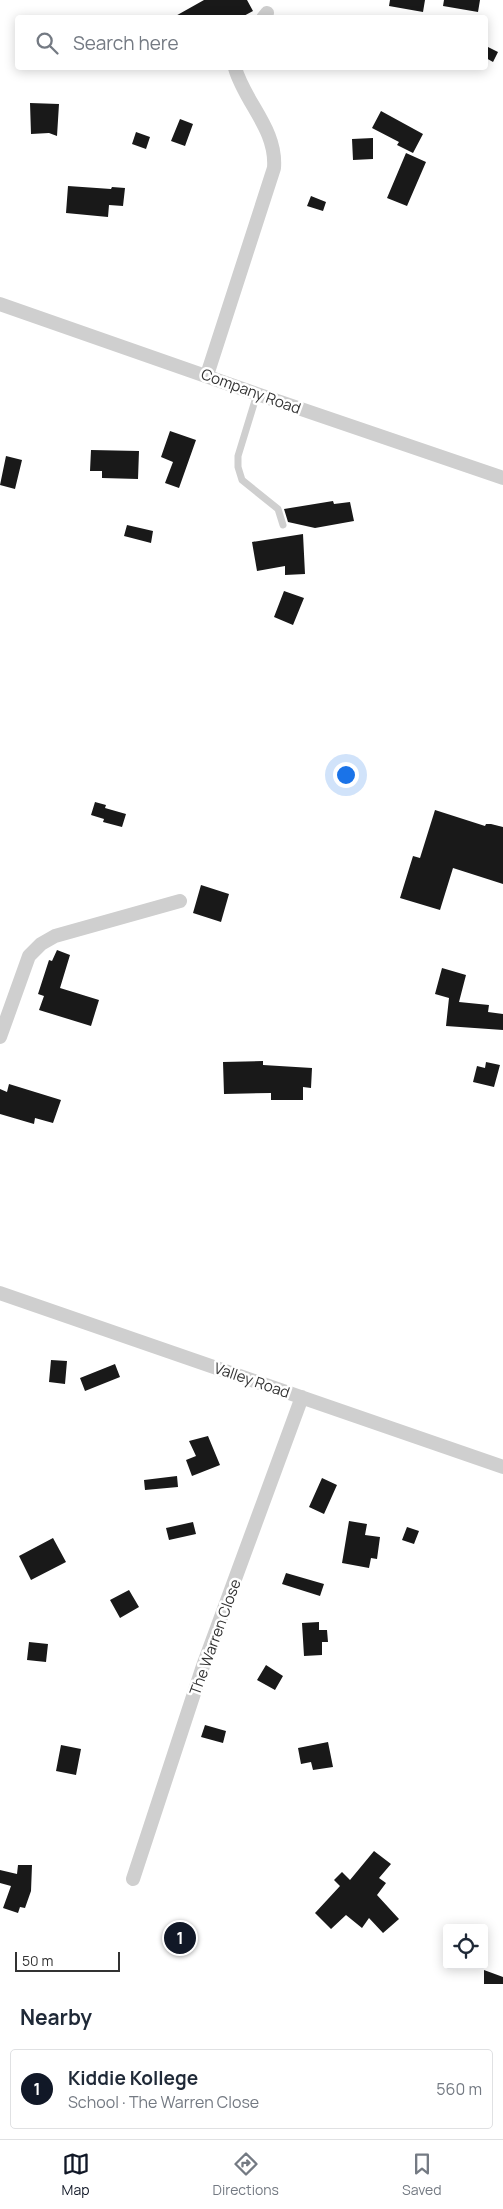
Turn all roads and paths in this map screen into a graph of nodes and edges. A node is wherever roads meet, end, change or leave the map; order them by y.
1 (236, 70) edge
2 (0, 304) edge
3 (207, 375) junction
4 (257, 394) junction
5 (503, 478) edge
6 (283, 525) dead end
7 (180, 901) dead end
8 (0, 1038) edge
9 (0, 1293) edge
10 (302, 1397) junction
11 (503, 1467) edge
12 (133, 1878) dead end

1 - 3 street
2 - 3 street, Company Road
3 - 4 street, Company Road
4 - 5 street, Company Road
4 - 6 lane
7 - 8 street
9 - 10 street, Valley Road
10 - 11 street, Valley Road
10 - 12 street, The Warren Close

